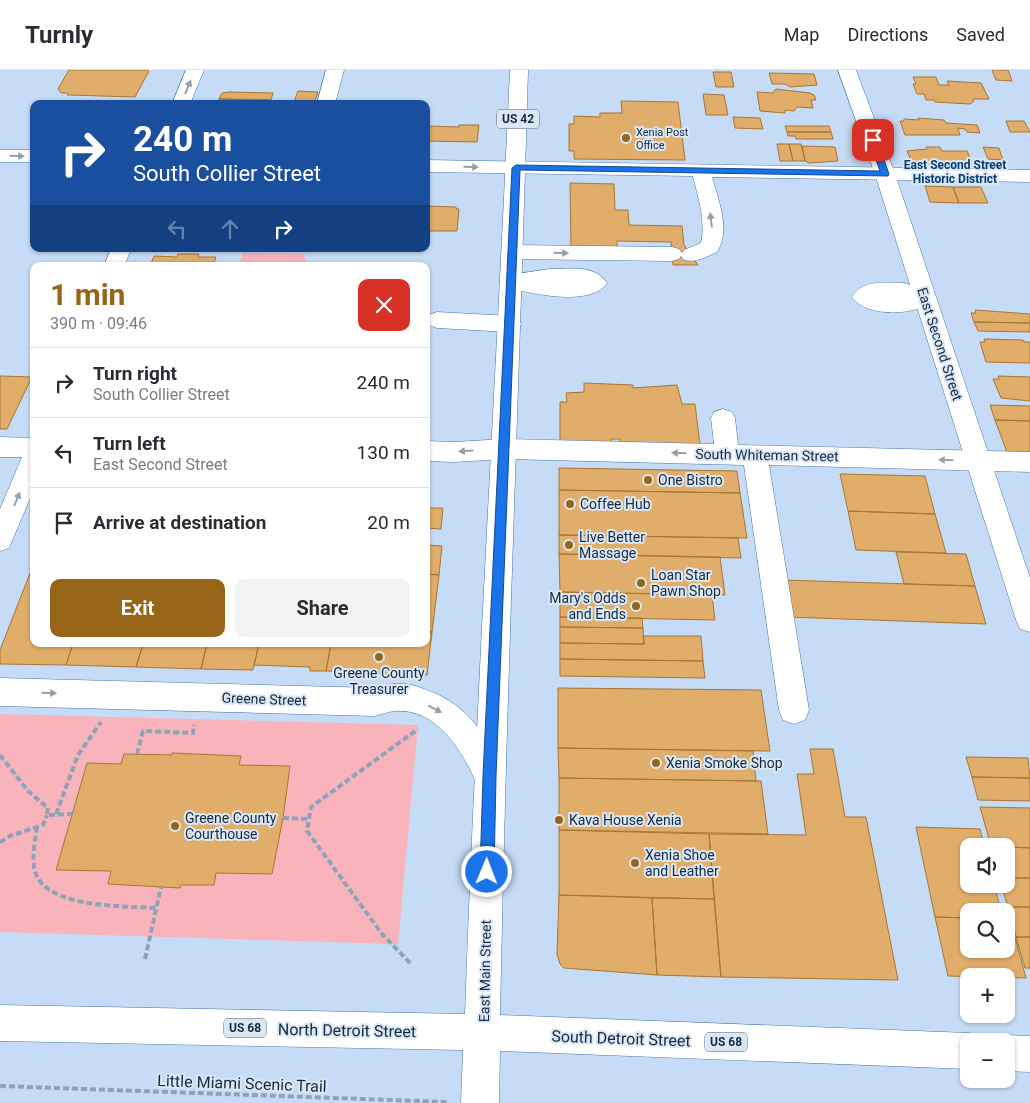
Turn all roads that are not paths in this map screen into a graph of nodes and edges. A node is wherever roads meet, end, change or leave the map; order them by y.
1 (195, 70) edge
2 (335, 70) edge
3 (519, 70) edge
4 (846, 70) edge
5 (183, 100) edge
6 (327, 100) edge
7 (0, 156) edge
8 (30, 156) edge
9 (430, 166) edge
10 (516, 168) junction
11 (701, 171) junction
12 (885, 174) junction
13 (1030, 176) edge
14 (512, 252) junction
15 (691, 252) junction
16 (730, 256) dead end
17 (437, 320) dead end
18 (510, 324) junction
19 (723, 418) dead end
20 (0, 447) edge
21 (30, 448) edge
22 (505, 449) junction
23 (430, 451) edge
24 (726, 454) junction
25 (755, 455) junction
26 (977, 461) junction
27 (1030, 462) edge
28 (30, 468) edge
29 (0, 540) edge
30 (1030, 620) edge
31 (0, 692) edge
32 (794, 710) dead end
33 (489, 776) junction
34 (0, 1023) edge
35 (483, 1032) junction
36 (960, 1051) edge
37 (1015, 1053) edge
38 (1030, 1054) edge
39 (480, 1103) edge

5 -> 1 main road
2 - 6 main road
3 - 10 main road, East Main Street / US 42
4 - 12 main road, East Second Street
7 -> 8 main road
9 -> 10 main road
10 - 11 main road
10 - 14 main road, East Main Street / US 42
11 - 12 main road
15 -> 11 main road
12 - 13 main road
12 - 26 main road, East Second Street
14 -> 15 main road
14 - 18 main road, East Main Street / US 42
15 - 16 main road
17 - 18 main road
18 - 22 main road, East Main Street / US 42
19 - 24 main road
20 - 21 main road
22 -> 23 main road, South Whiteman Street
24 -> 22 main road, South Whiteman Street
22 - 33 main road, East Main Street / US 42
24 - 25 main road, South Whiteman Street
26 -> 25 main road, South Whiteman Street
25 - 32 main road
26 - 27 main road, South Whiteman Street
26 - 30 main road, East Second Street
29 -> 28 main road
31 -> 33 main road, Greene Street
33 - 35 main road, East Main Street / US 42
34 - 35 main road, North Detroit Street / US 68
35 - 36 main road, South Detroit Street / US 68
35 - 39 main road, US 42
37 - 38 main road

